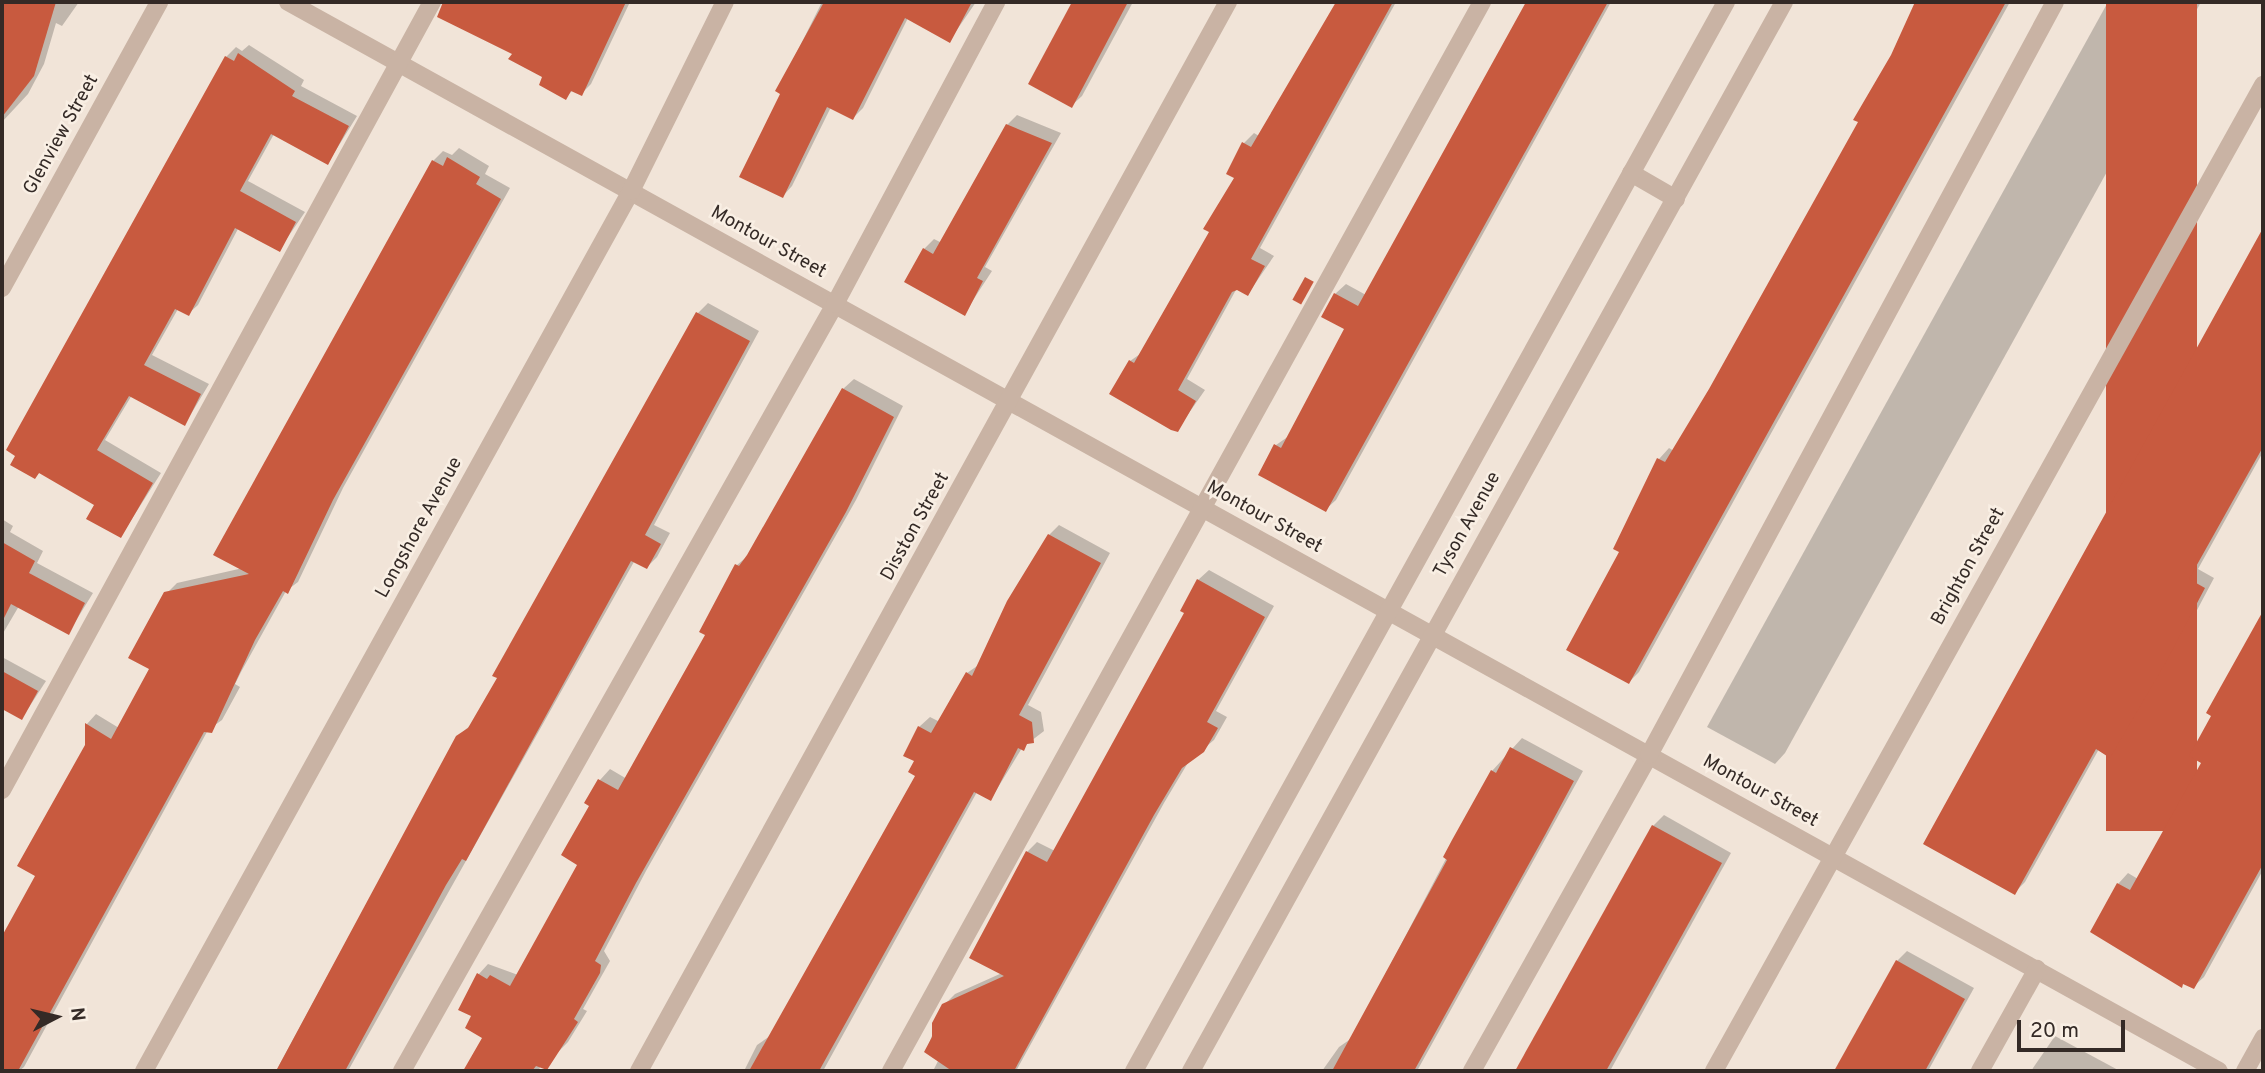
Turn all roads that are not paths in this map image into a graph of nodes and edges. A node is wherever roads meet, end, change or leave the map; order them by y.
1 (159, 2) edge
2 (288, 2) edge
3 (432, 2) edge
4 (725, 2) edge
5 (996, 2) edge
6 (1228, 2) edge
7 (1482, 2) edge
8 (1726, 2) edge
9 (1784, 2) edge
10 (2055, 2) edge
11 (400, 63) junction
12 (2263, 85) edge
13 (1631, 173) junction
14 (631, 191) junction
15 (1676, 199) junction
16 (2, 288) edge
17 (835, 304) junction
18 (1010, 401) junction
19 (1203, 508) junction
20 (1387, 610) junction
21 (1431, 634) junction
22 (1649, 755) junction
23 (2, 790) edge
24 (1831, 855) junction
25 (2037, 969) junction
26 (2263, 1038) edge
27 (144, 1071) edge
28 (401, 1071) edge
29 (639, 1071) edge
30 (891, 1071) edge
31 (1134, 1071) edge
32 (1191, 1071) edge
33 (1472, 1071) edge
34 (1714, 1071) edge
35 (1980, 1071) edge
36 (2219, 1071) edge
37 (2245, 1071) edge

1 - 16 street, Glenview Street
2 - 11 street, Montour Street
3 - 11 street
4 - 14 street, Longshore Avenue
5 - 17 street
6 - 18 street, Disston Street
7 - 19 street
8 - 13 street, Tyson Avenue
9 - 15 street, Tyson Avenue
10 - 22 street
11 - 14 street, Montour Street
11 - 23 street
12 - 24 street, Brighton Street
13 - 15 street
13 - 20 street, Tyson Avenue
14 - 17 street, Montour Street
14 - 27 street, Longshore Avenue
15 - 21 street, Tyson Avenue
17 - 18 street, Montour Street
17 - 28 street
18 - 19 street, Montour Street
18 - 29 street, Disston Street
19 - 20 street, Montour Street
19 - 30 street
20 - 21 street, Montour Street
20 - 31 street, Tyson Avenue
21 - 22 street, Montour Street
21 - 32 street, Tyson Avenue
22 - 24 street, Montour Street
22 - 33 street
24 - 25 street, Montour Street
24 - 34 street, Brighton Street
25 - 35 street
25 - 36 street, Montour Street
26 - 37 street

